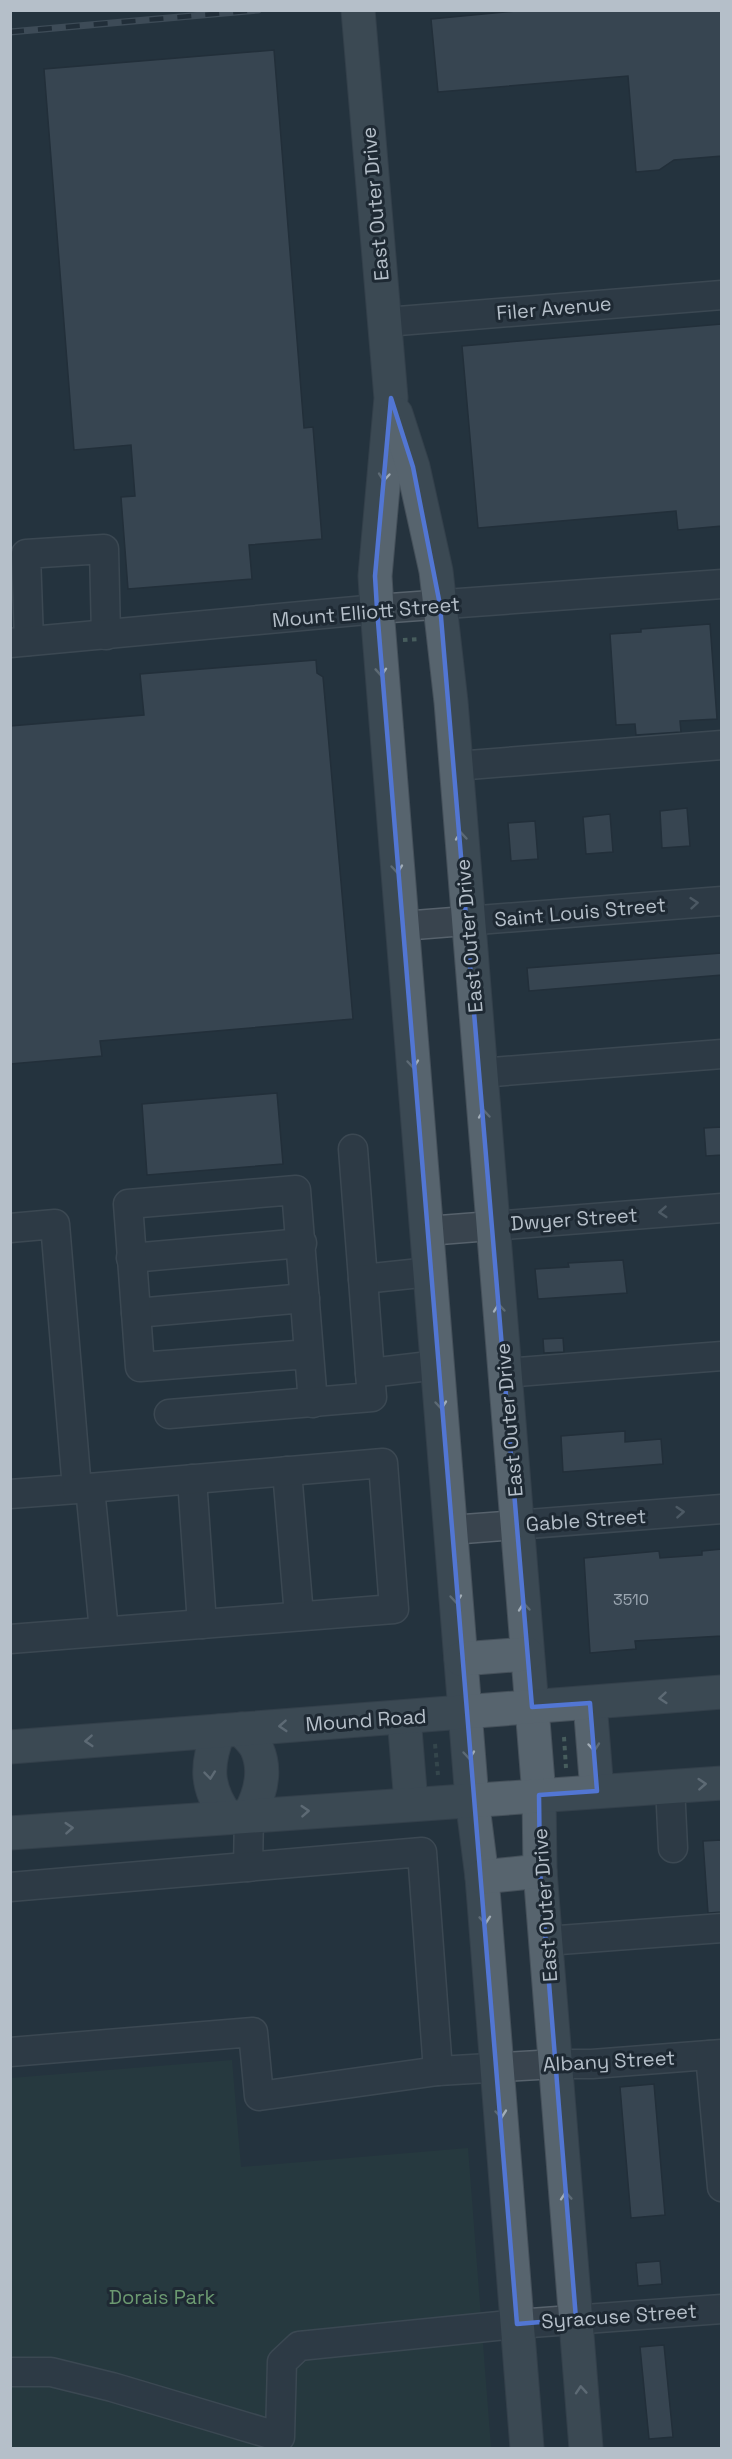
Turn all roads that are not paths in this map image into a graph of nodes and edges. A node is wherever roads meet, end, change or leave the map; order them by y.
1 (358, 10) edge
2 (722, 295) edge
3 (386, 322) junction
4 (392, 398) junction
5 (722, 584) edge
6 (440, 605) junction
7 (377, 609) junction
8 (106, 635) junction
9 (20, 642) edge
10 (722, 745) edge
11 (456, 766) junction
12 (722, 901) edge
13 (468, 921) junction
14 (402, 926) junction
15 (722, 1054) edge
16 (480, 1073) junction
17 (353, 1149) dead end
18 (722, 1208) edge
19 (493, 1226) junction
20 (10, 1228) edge
21 (426, 1231) junction
22 (302, 1243) junction
23 (131, 1258) junction
24 (430, 1272) junction
25 (363, 1279) junction
26 (305, 1298) junction
27 (136, 1313) junction
28 (309, 1354) junction
29 (722, 1356) edge
30 (438, 1365) junction
31 (370, 1373) junction
32 (505, 1373) junction
33 (313, 1403) junction
34 (169, 1413) dead end
35 (287, 1471) junction
36 (192, 1479) junction
37 (84, 1488) junction
38 (10, 1494) edge
39 (722, 1509) edge
40 (517, 1525) junction
41 (451, 1530) junction
42 (299, 1616) junction
43 (202, 1624) junction
44 (104, 1632) junction
45 (10, 1639) edge
46 (527, 1654) junction
47 (461, 1659) junction
48 (722, 1692) edge
49 (590, 1703) junction
50 (532, 1707) junction
51 (465, 1712) junction
52 (404, 1717) junction
53 (230, 1730) junction
54 (10, 1747) edge
55 (722, 1783) edge
56 (670, 1786) junction
57 (597, 1791) junction
58 (539, 1795) junction
59 (472, 1799) junction
60 (411, 1803) junction
61 (238, 1816) junction
62 (10, 1833) edge
63 (674, 1848) dead end
64 (248, 1867) junction
65 (540, 1871) junction
66 (482, 1877) junction
67 (10, 1887) edge
68 (722, 1928) edge
69 (546, 1941) junction
70 (10, 2052) edge
71 (716, 2054) edge
72 (556, 2064) junction
73 (497, 2068) junction
74 (438, 2071) junction
75 (721, 2181) edge
76 (722, 2187) edge
77 (722, 2309) edge
78 (576, 2319) junction
79 (517, 2324) junction
80 (10, 2372) edge
81 (527, 2448) edge
82 (586, 2448) edge

1 - 3 main road, East Outer Drive
2 - 3 street, Filer Avenue
3 - 4 main road, East Outer Drive
4 - 6 main road, East Outer Drive
4 -> 7 main road, East Outer Drive
5 - 6 street, Mount Elliott Street
6 - 7 street, Mount Elliott Street
6 - 11 main road, East Outer Drive
7 - 8 street, Mount Elliott Street
7 -> 14 main road, East Outer Drive
8 - 9 street, Mount Elliott Street
8 - 9 street
10 - 11 street
13 -> 11 main road, East Outer Drive
13 -> 12 street, Saint Louis Street
13 - 14 street, Saint Louis Street
13 - 16 main road, East Outer Drive
14 -> 21 main road, East Outer Drive
15 - 16 street
19 -> 16 main road, East Outer Drive
17 - 25 street
18 -> 19 street, Dwyer Street
19 - 21 street, Dwyer Street
32 -> 19 main road, East Outer Drive
20 - 37 street
21 - 24 main road, East Outer Drive
22 - 23 street
22 - 23 street
22 - 26 street
23 - 27 street
24 - 25 street
24 - 30 main road, East Outer Drive
25 - 31 street
26 - 27 street
26 - 28 street
27 - 28 street
28 - 33 street
29 - 32 street
30 - 31 street
30 -> 41 main road, East Outer Drive
31 - 33 street
32 - 40 main road, East Outer Drive
33 - 34 street
35 - 36 street
35 - 42 street
35 - 42 street
36 - 37 street
36 - 43 street
37 - 38 street
37 - 44 street
40 -> 39 street, Gable Street
40 - 41 street, Gable Street
46 -> 40 main road, East Outer Drive
41 -> 47 main road, East Outer Drive
42 - 43 street
43 - 44 street
44 - 45 street
46 - 47 main road
46 - 50 main road, East Outer Drive
47 - 51 main road, East Outer Drive
48 -> 49 main road, Mound Road
49 - 50 main road, Mound Road
49 -> 57 main road
50 - 51 main road, Mound Road
50 - 58 main road, East Outer Drive
51 - 52 main road, Mound Road
51 -> 59 main road, East Outer Drive
52 -> 53 main road, Mound Road
52 - 60 main road
53 -> 54 main road, Mound Road
53 -> 61 main road
53 - 61 main road
56 -> 55 main road
56 - 57 main road
56 - 63 street
57 - 58 main road
58 - 59 main road
58 - 65 main road, East Outer Drive
59 - 60 main road
59 - 66 main road, East Outer Drive
61 -> 60 main road
62 -> 61 main road
61 - 64 street
64 - 67 street
64 - 74 street
65 - 66 main road
65 - 69 main road, East Outer Drive
66 -> 73 main road, East Outer Drive
68 - 69 street
69 - 72 main road, East Outer Drive
70 - 74 street, Albany Street
71 - 72 street, Albany Street
71 - 75 street
72 - 73 street, Albany Street
78 -> 72 main road, East Outer Drive
73 - 74 street, Albany Street
73 -> 79 main road, East Outer Drive
75 - 76 street
77 - 78 street, Syracuse Street
78 - 79 street, Syracuse Street
82 -> 78 main road, East Outer Drive
79 - 80 street, Syracuse Street
79 - 81 main road, East Outer Drive

